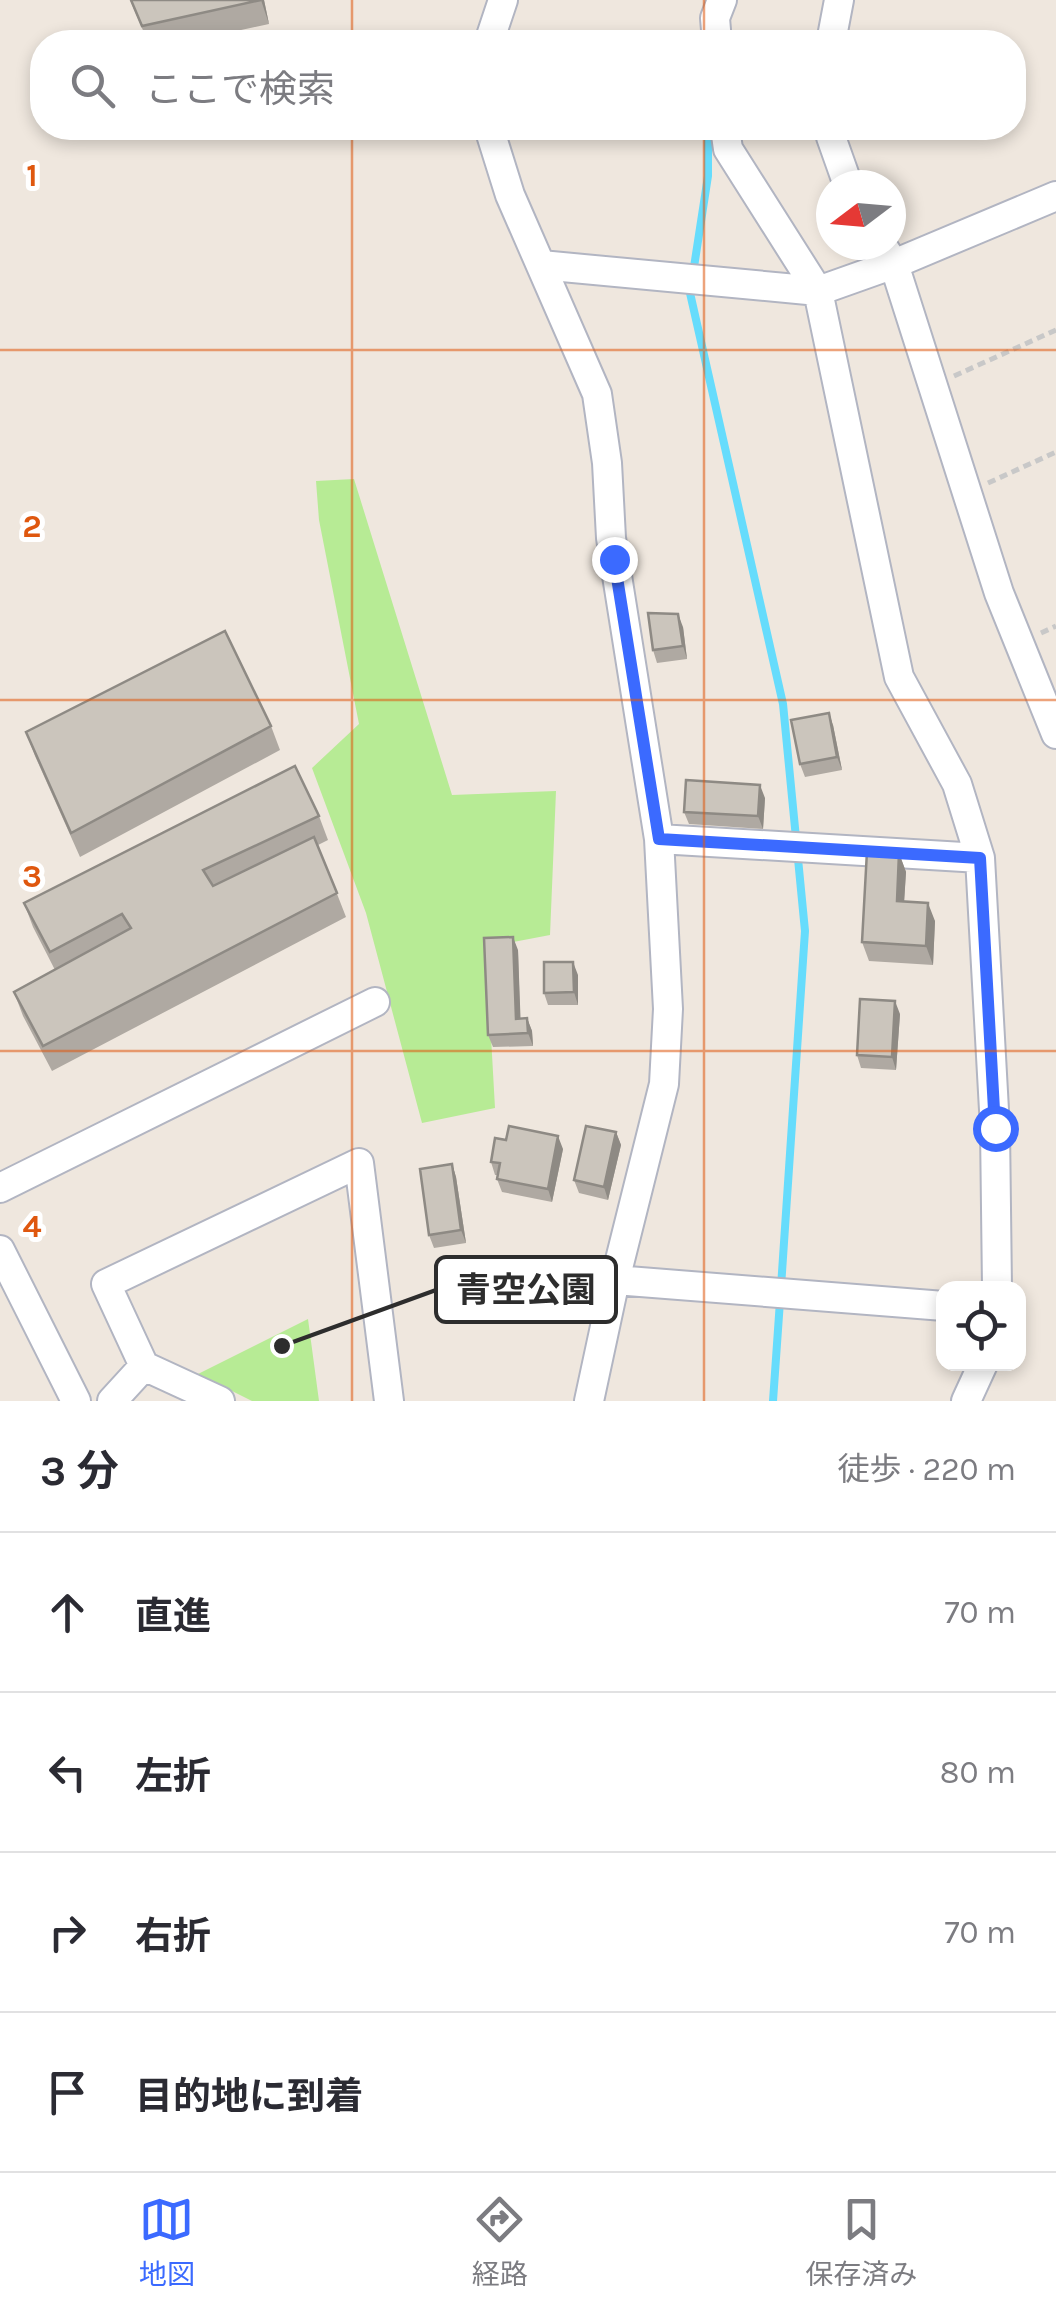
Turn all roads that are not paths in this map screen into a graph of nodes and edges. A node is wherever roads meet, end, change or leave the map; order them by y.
1 (503, 0) edge
2 (722, 0) edge
3 (840, 0) edge
4 (493, 30) edge
5 (716, 30) edge
6 (834, 30) edge
7 (493, 140) edge
8 (727, 140) edge
9 (832, 140) edge
10 (843, 170) edge
11 (1056, 196) edge
12 (906, 248) edge
13 (876, 260) edge
14 (890, 260) edge
15 (541, 266) junction
16 (818, 290) junction
17 (1056, 734) edge
18 (659, 839) junction
19 (980, 858) junction
20 (375, 1002) dead end
21 (0, 1188) edge
22 (0, 1250) edge
23 (614, 1280) junction
24 (998, 1281) edge
25 (936, 1305) edge
26 (144, 1366) junction
27 (980, 1371) edge
28 (76, 1401) edge
29 (112, 1401) edge
30 (220, 1401) edge
31 (389, 1401) edge
32 (589, 1401) edge
33 (966, 1401) edge

1 - 4 street
2 - 5 street
3 - 6 street
7 - 15 street
8 - 16 street
9 - 10 street
11 - 12 street
13 - 16 street
14 - 17 street
15 - 16 street
15 - 18 street
16 - 19 street
18 - 19 street
18 - 23 street
19 - 24 street
20 - 21 street
22 - 28 street
23 - 25 street
23 - 32 street
26 - 29 street
26 - 30 street
26 - 31 street
27 - 33 street

